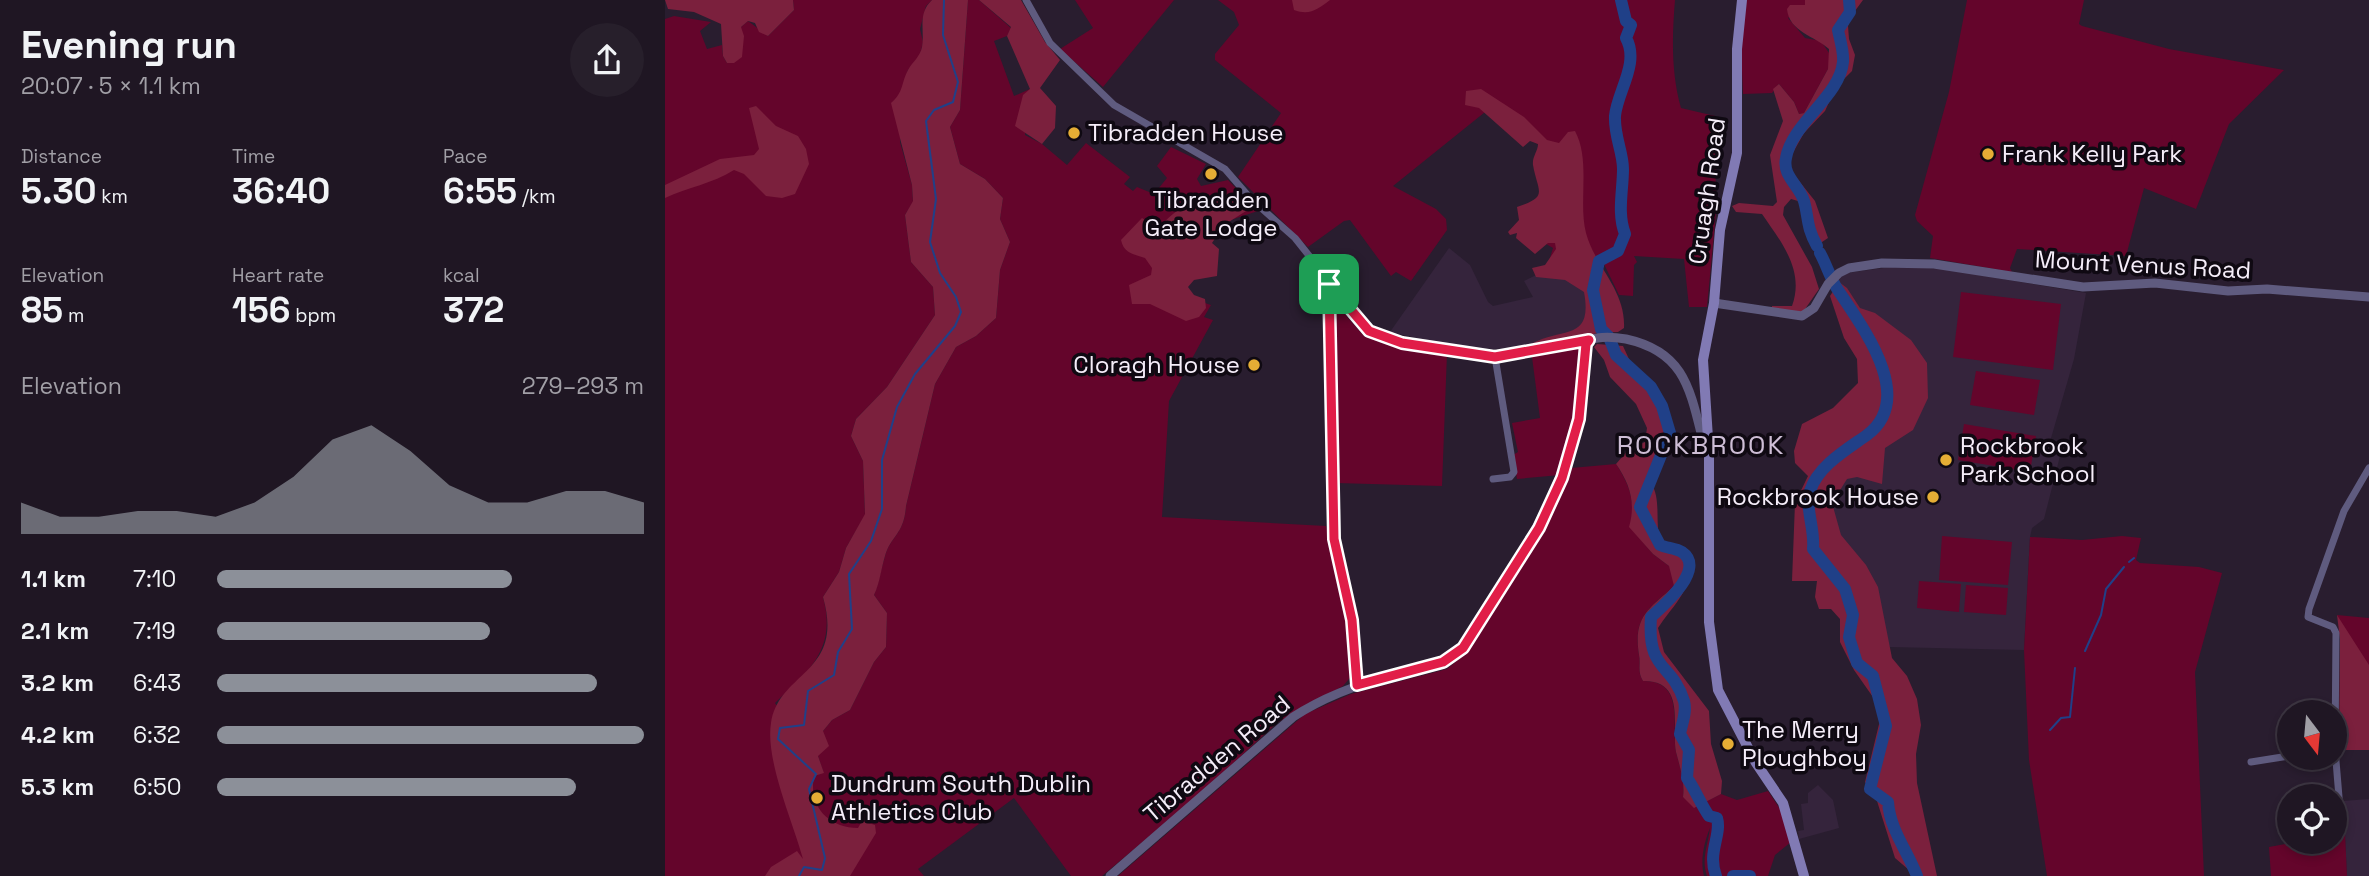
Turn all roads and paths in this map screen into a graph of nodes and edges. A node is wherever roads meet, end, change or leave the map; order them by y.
1 (1026, 0) edge
2 (1742, 0) edge
3 (1329, 284) junction
4 (2369, 298) edge
5 (1714, 303) junction
6 (1594, 339) junction
7 (1495, 357) junction
8 (1708, 438) junction
9 (2369, 468) edge
10 (1493, 480) dead end
11 (1357, 685) junction
12 (2335, 700) edge
13 (2277, 758) edge
14 (2251, 762) dead end
15 (1110, 876) edge
16 (1804, 876) edge

1 - 3 street
2 - 5 main road, Cruagh Road
3 - 7 street
3 - 11 street
4 - 5 street, Mount Venus Road
5 - 8 main road, Cruagh Road
6 - 7 street
6 - 8 street
6 - 11 street, Tibradden Road
7 - 10 street
8 - 16 main road, Cruagh Road
9 - 12 street
11 - 15 street, Tibradden Road
13 - 14 street

